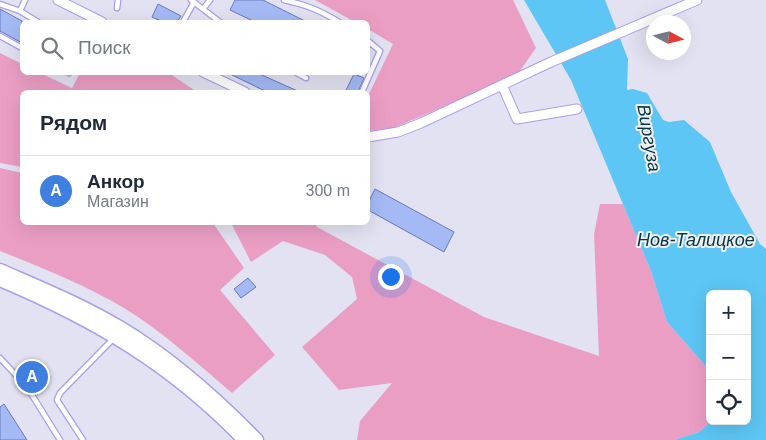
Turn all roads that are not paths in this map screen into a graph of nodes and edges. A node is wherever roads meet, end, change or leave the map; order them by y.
1 (26, 0) edge
2 (58, 0) edge
3 (118, 0) edge
4 (210, 0) edge
5 (284, 0) edge
6 (697, 0) edge
7 (193, 1) edge
8 (0, 4) edge
9 (117, 8) dead end
10 (203, 9) junction
11 (20, 11) junction
12 (35, 20) edge
13 (98, 20) edge
14 (184, 20) edge
15 (217, 20) edge
16 (336, 20) edge
17 (0, 36) edge
18 (370, 43) edge
19 (20, 47) edge
20 (370, 74) edge
21 (209, 75) edge
22 (300, 75) edge
23 (369, 75) edge
24 (306, 78) dead end
25 (502, 85) junction
26 (241, 90) edge
27 (363, 90) edge
28 (577, 109) dead end
29 (370, 137) edge
30 (0, 270) edge
31 (0, 280) edge
32 (115, 336) junction
33 (0, 358) edge
34 (60, 440) edge
35 (83, 440) edge
36 (244, 440) edge
37 (257, 440) edge

1 - 11 lane
2 - 13 street
3 - 9 lane
4 - 10 lane
5 - 16 lane
6 - 25 street
7 - 10 lane
7 - 14 lane
8 - 11 lane
10 - 15 lane
11 - 12 lane
17 - 19 lane
18 - 20 lane
21 - 26 street
22 - 24 lane
23 - 27 lane
25 - 28 street
25 - 29 street
30 - 37 main road
31 - 32 main road
32 - 35 lane
32 - 36 main road
33 - 34 lane

